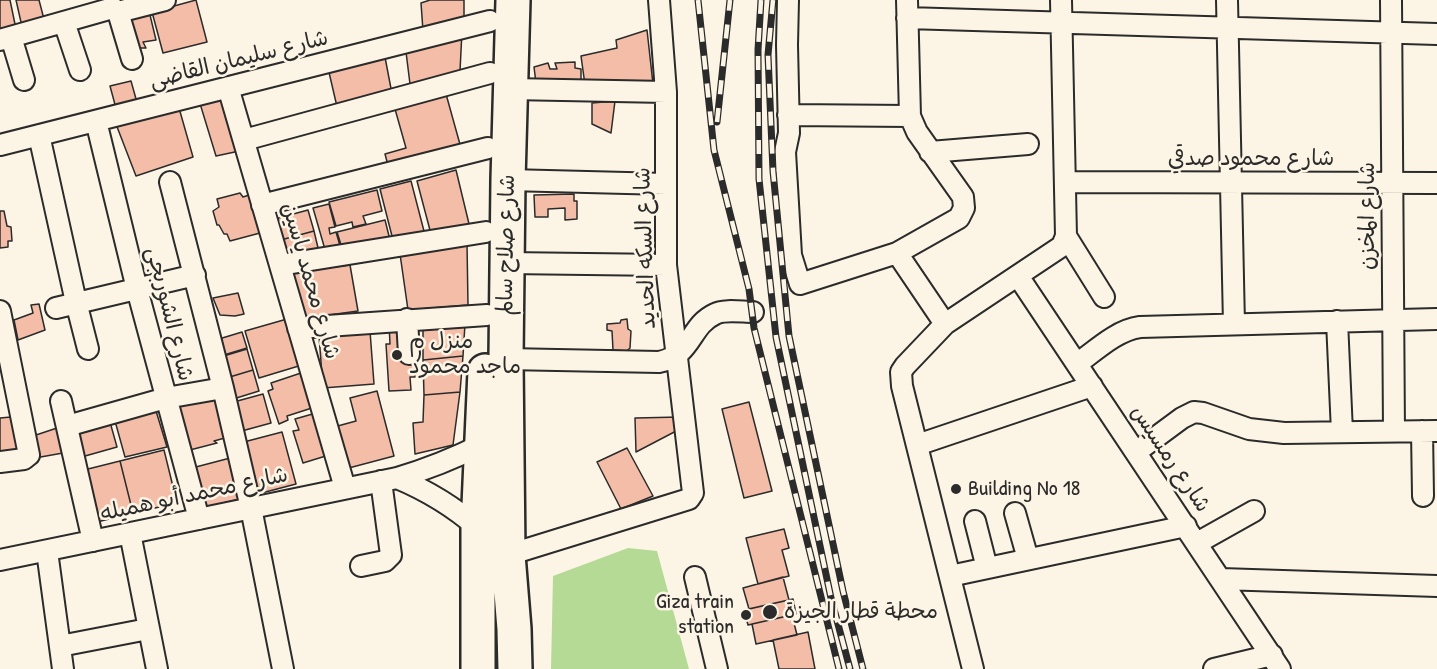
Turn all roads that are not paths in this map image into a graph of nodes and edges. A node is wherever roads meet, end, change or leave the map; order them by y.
1 (165, 0) edge
2 (659, 0) edge
3 (788, 0) edge
4 (1061, 0) edge
5 (1227, 0) edge
6 (1390, 0) edge
7 (114, 7) edge
8 (498, 7) edge
9 (907, 9) edge
10 (64, 22) junction
11 (1062, 22) junction
12 (1228, 28) junction
13 (1391, 33) junction
14 (1437, 34) edge
15 (6, 38) edge
16 (132, 59) dead end
17 (80, 70) dead end
18 (24, 80) dead end
19 (501, 81) junction
20 (228, 87) junction
21 (666, 92) junction
22 (910, 116) junction
23 (96, 121) junction
24 (788, 124) junction
25 (39, 135) junction
26 (244, 140) junction
27 (1028, 144) dead end
28 (0, 145) edge
29 (488, 148) junction
30 (930, 152) junction
31 (508, 180) junction
32 (170, 182) dead end
33 (1065, 182) junction
34 (1231, 183) junction
35 (1392, 183) junction
36 (1437, 183) edge
37 (666, 184) junction
38 (262, 205) junction
39 (486, 232) junction
40 (1065, 236) junction
41 (897, 253) junction
42 (507, 263) junction
43 (280, 265) junction
44 (666, 265) junction
45 (195, 275) junction
46 (1018, 276) junction
47 (137, 289) junction
48 (1104, 297) dead end
49 (76, 302) junction
50 (56, 308) dead end
51 (0, 311) edge
52 (753, 312) dead end
53 (487, 315) junction
54 (407, 319) junction
55 (1437, 319) edge
56 (1393, 320) junction
57 (1337, 321) junction
58 (945, 324) junction
59 (1234, 324) junction
60 (298, 328) junction
61 (88, 349) dead end
62 (409, 354) dead end
63 (676, 356) junction
64 (506, 359) junction
65 (1077, 364) junction
66 (1092, 386) junction
67 (223, 387) junction
68 (166, 398) junction
69 (61, 401) dead end
70 (67, 426) junction
71 (1394, 431) junction
72 (1430, 431) edge
73 (1342, 432) junction
74 (483, 444) junction
75 (917, 445) junction
76 (1136, 452) junction
77 (0, 462) edge
78 (389, 479) junction
79 (345, 488) junction
80 (1423, 496) dead end
81 (251, 508) junction
82 (1254, 511) dead end
83 (1015, 513) dead end
84 (199, 519) junction
85 (975, 521) dead end
86 (1186, 526) junction
87 (478, 528) junction
88 (130, 533) junction
89 (93, 541) junction
90 (1197, 543) junction
91 (47, 551) junction
92 (508, 555) junction
93 (1028, 559) junction
94 (0, 560) edge
95 (361, 566) dead end
96 (987, 568) junction
97 (950, 576) junction
98 (695, 577) dead end
99 (1221, 579) junction
100 (1437, 586) edge
101 (148, 629) junction
102 (60, 646) junction
103 (483, 660) edge
104 (1276, 662) edge
105 (63, 669) edge
106 (158, 669) edge
107 (283, 669) edge
108 (515, 669) edge
109 (717, 669) edge
110 (974, 669) edge
111 (1214, 669) edge

1 - 7 street
2 - 21 street, شارع السكه الحديد
3 - 24 street
4 - 11 street
5 - 12 street
6 - 13 street, شارع المخزن
7 - 10 street
7 - 16 street
8 - 19 highway, شارع صلاح سالم
8 - 20 street, شارع سليمان القاضى
9 - 11 street
9 - 22 street
10 - 15 street
10 - 17 street
11 - 12 street
11 - 33 street
12 - 13 street
12 - 34 street
13 - 14 street
13 - 35 street, شارع المخزن
15 - 18 street
19 - 21 street
19 - 26 street
19 - 29 highway, شارع صلاح سالم
19 - 31 highway, شارع صلاح سالم
20 - 23 street, شارع سليمان القاضى
20 - 26 street, شارع محمد ياسين
21 - 37 street, شارع السكه الحديد
22 - 24 street
22 - 30 street
23 - 25 street, شارع سليمان القاضى
23 - 47 street, شارع الشوربجى
24 - 41 street
25 - 28 street, شارع سليمان القاضى
25 - 49 street
26 - 38 street, شارع محمد ياسين
27 - 30 street
29 - 38 street
29 - 39 highway, شارع صلاح سالم
30 - 41 street
31 - 37 street
31 - 42 highway, شارع صلاح سالم
32 - 45 street
33 - 34 street, شارع محمود صدقي
33 - 40 street
34 - 35 street, شارع محمود صدقي
34 - 59 street
35 - 36 street, شارع محمود صدقي
35 - 56 street, شارع المخزن
37 - 44 street, شارع السكه الحديد
38 - 43 street, شارع محمد ياسين
39 - 43 street
39 - 53 highway, شارع صلاح سالم
40 - 46 street
40 - 48 street
41 - 58 street
42 - 44 street
42 - 64 highway, شارع صلاح سالم
43 - 60 street, شارع محمد ياسين
44 - 63 street, شارع السكه الحديد
45 - 47 street
45 - 67 street
46 - 58 street
46 - 65 street, شارع رمسيس
47 - 49 street
47 - 68 street, شارع الشوربجى
49 - 50 street
49 - 61 street
51 - 77 street
52 - 63 street
53 - 54 street
53 - 74 highway, شارع صلاح سالم
54 - 60 street
54 - 62 street
55 - 56 street
56 - 57 street
56 - 71 street, شارع المخزن
57 - 59 street
57 - 73 street
58 - 75 street
59 - 65 street
60 - 79 street, شارع محمد ياسين
63 - 64 street
63 - 92 street, شارع السكه الحديد
64 - 92 highway, شارع صلاح سالم
65 - 66 street, شارع رمسيس
66 - 75 street
66 - 76 street, شارع رمسيس
67 - 68 street
67 - 81 street
68 - 70 street
68 - 84 street, شارع الشوربجى
69 - 70 street
70 - 89 street
71 - 72 street
71 - 73 street
72 - 80 street
73 - 76 street
74 - 78 street, شارع محمد أبو هميله
74 - 87 highway, شارع صلاح سالم
75 - 97 street
76 - 86 street, شارع رمسيس
78 - 79 street, شارع محمد أبو هميله
78 - 87 street
78 - 95 street
79 - 81 street, شارع محمد أبو هميله
81 - 84 street, شارع محمد أبو هميله
81 - 107 street
82 - 90 street
83 - 93 street
84 - 88 street, شارع محمد أبو هميله
85 - 96 street
86 - 90 street, شارع رمسيس
86 - 93 street
87 - 103 highway, شارع صلاح سالم
88 - 89 street, شارع محمد أبو هميله
88 - 101 street
89 - 91 street, شارع محمد أبو هميله
90 - 99 street, شارع رمسيس
91 - 94 street, شارع محمد أبو هميله
91 - 102 street
92 - 108 highway, شارع صلاح سالم
93 - 96 street
96 - 97 street
97 - 110 street
98 - 109 street
99 - 100 street
99 - 104 street, شارع رمسيس
101 - 102 street
101 - 106 street
102 - 105 street
104 - 111 street

